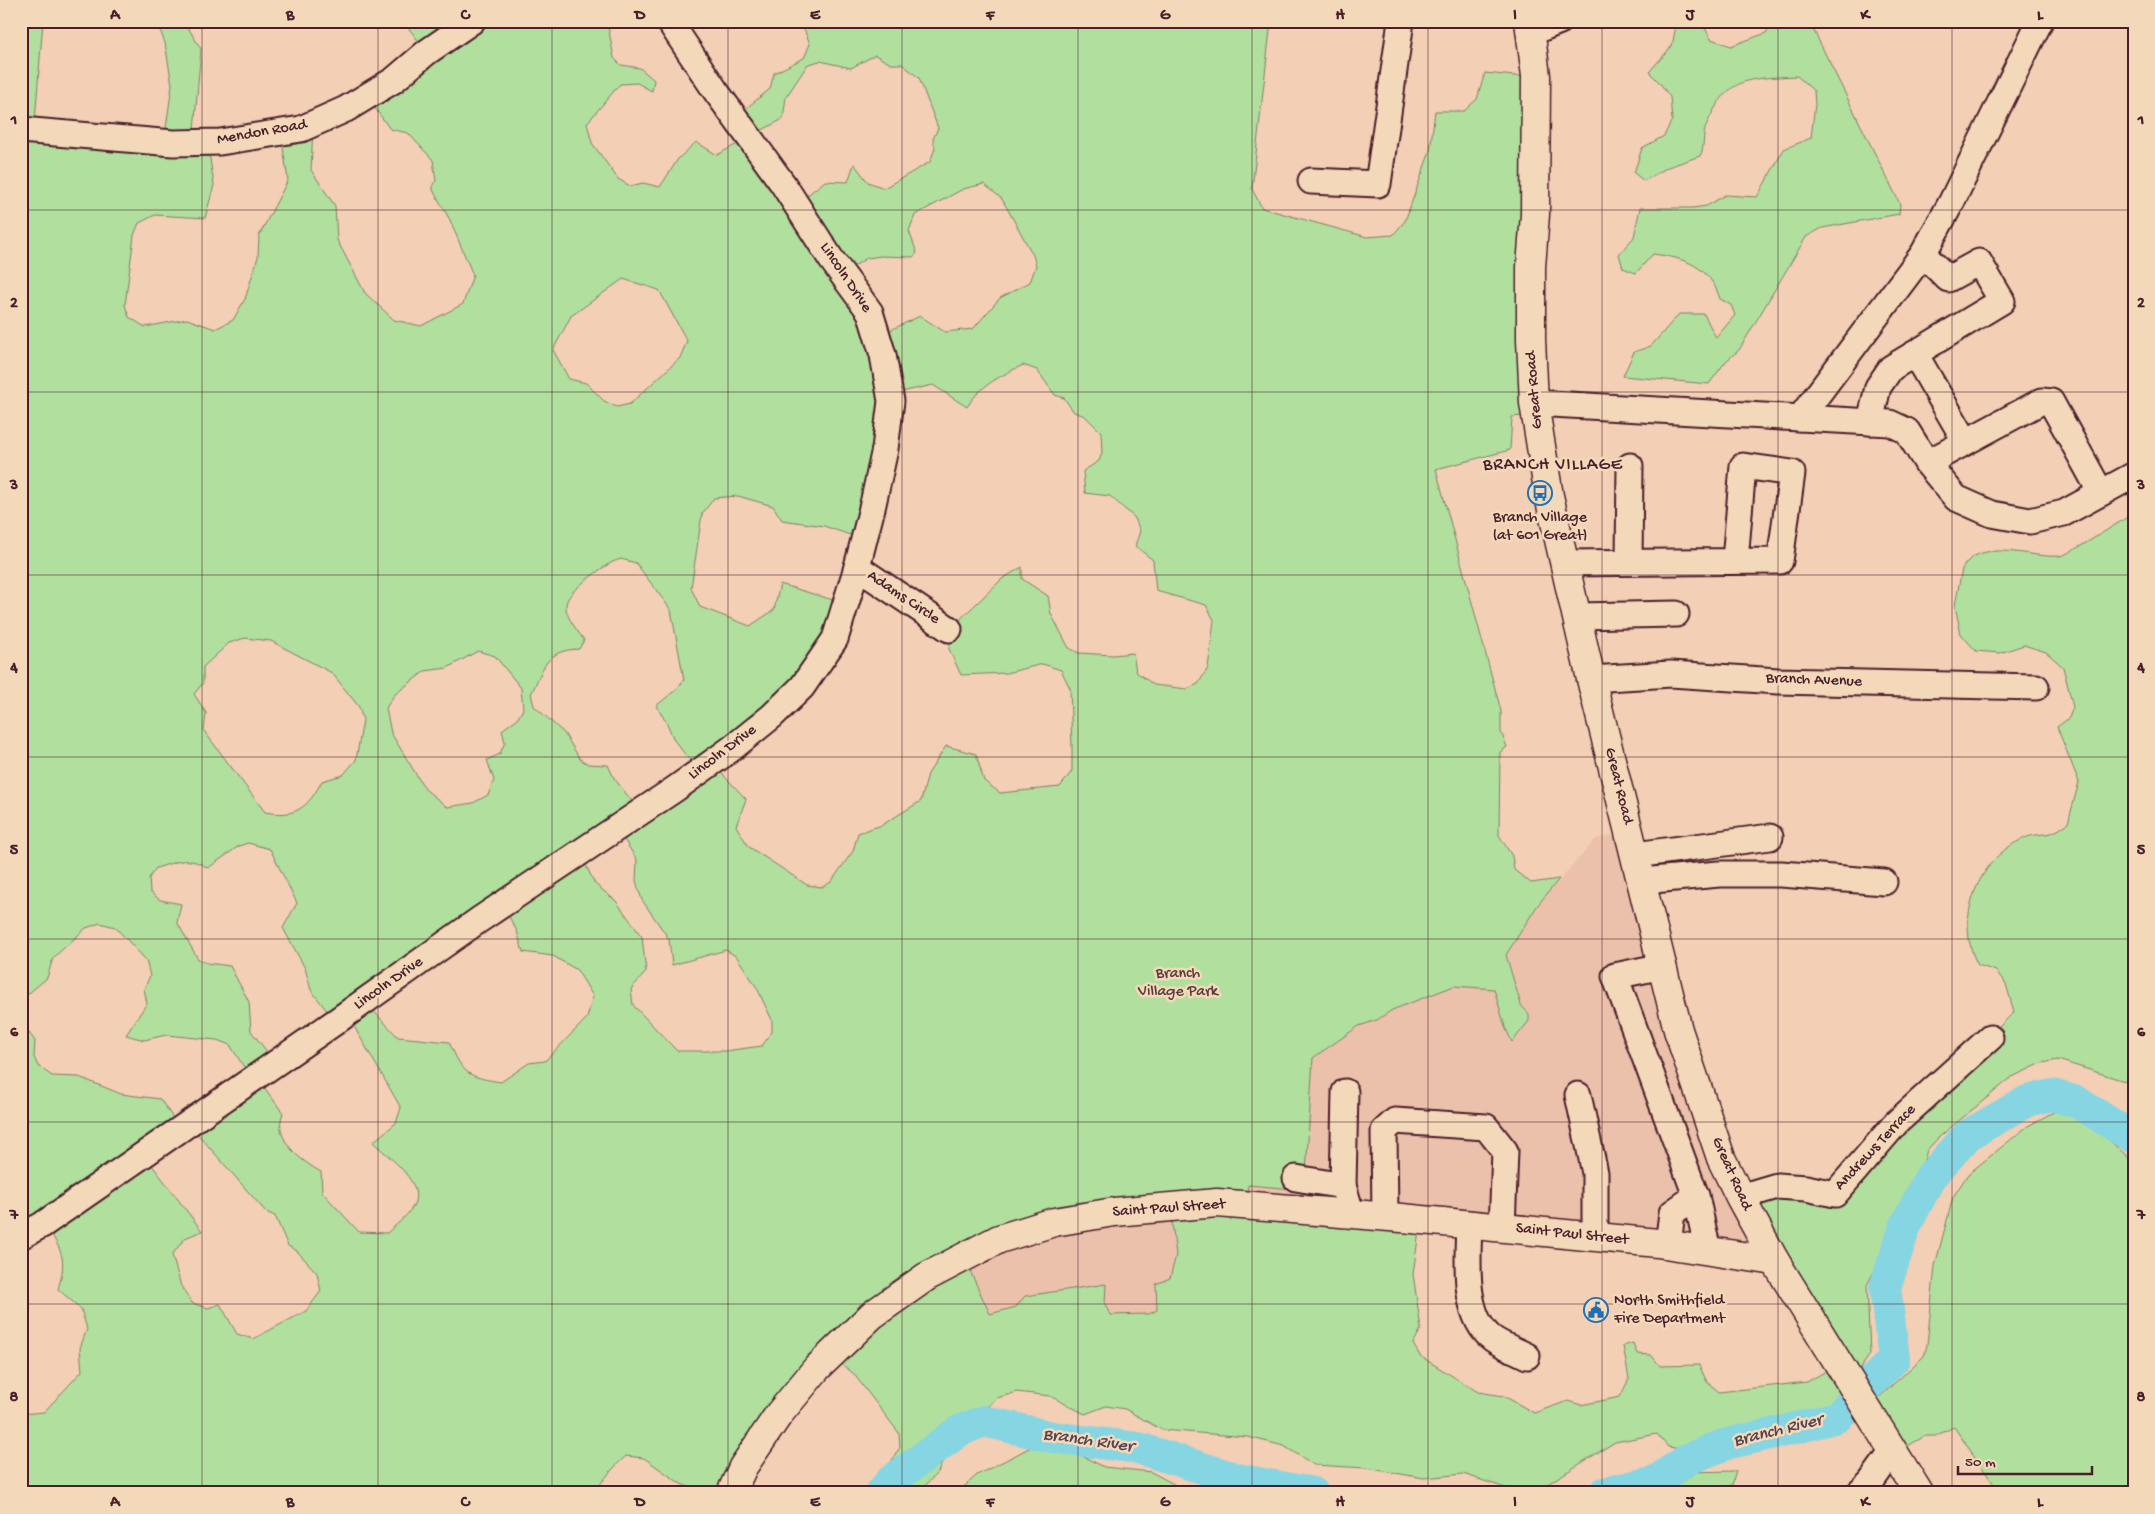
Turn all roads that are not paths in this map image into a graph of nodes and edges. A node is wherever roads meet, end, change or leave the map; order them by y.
1 (472, 21) edge
2 (669, 21) edge
3 (1401, 21) edge
4 (1560, 21) edge
5 (2040, 21) edge
6 (1530, 27) edge
7 (21, 130) edge
8 (1311, 181) dead end
9 (1923, 254) junction
10 (1915, 354) junction
11 (1534, 404) junction
12 (1800, 418) junction
13 (1870, 422) junction
14 (1966, 442) junction
15 (1927, 463) junction
16 (1630, 466) dead end
17 (2134, 475) edge
18 (2101, 492) junction
19 (1735, 561) dead end
20 (1628, 562) junction
21 (1564, 563) junction
22 (857, 567) junction
23 (1676, 614) dead end
24 (1577, 616) junction
25 (949, 629) dead end
26 (1592, 678) junction
27 (2036, 687) dead end
28 (1770, 837) dead end
29 (1635, 855) junction
30 (1642, 881) junction
31 (1884, 882) dead end
32 (1663, 966) junction
33 (1990, 1038) dead end
34 (1345, 1092) dead end
35 (1578, 1095) dead end
36 (1700, 1097) junction
37 (1664, 1108) junction
38 (1296, 1178) dead end
39 (1343, 1186) junction
40 (1696, 1196) junction
41 (1740, 1197) junction
42 (1351, 1214) junction
43 (1385, 1217) junction
44 (1469, 1224) junction
45 (1502, 1228) junction
46 (21, 1236) edge
47 (1595, 1237) junction
48 (1668, 1244) junction
49 (1708, 1251) junction
50 (1775, 1261) junction
51 (1528, 1356) dead end
52 (1886, 1441) junction
53 (731, 1493) edge
54 (1860, 1493) edge
55 (1919, 1493) edge

1 - 7 street, Mendon Road
2 - 22 street, Lincoln Drive
3 - 8 street
4 - 6 street
5 - 9 street
6 - 11 main road, Great Road
9 - 10 street
9 - 12 street
10 - 13 street
10 - 14 street
11 - 12 street
11 - 21 main road, Great Road
12 - 13 street
13 - 15 street
14 - 15 street
14 - 18 street
15 - 18 street
16 - 20 street
17 - 18 street
19 - 20 street
20 - 21 street
21 - 24 main road, Great Road
22 - 25 street, Adams Circle
22 - 46 street, Lincoln Drive
23 - 24 street
24 - 26 main road, Great Road
26 - 27 street, Branch Avenue
26 - 29 main road, Great Road
28 - 29 street
29 - 30 main road, Great Road
30 - 31 street
30 - 32 main road, Great Road
32 - 36 main road, Great Road
32 - 37 street
33 - 41 street, Andrews Terrace
34 - 39 street
35 - 47 street
36 - 37 street
36 - 41 main road, Great Road
37 - 40 street
38 - 39 street
39 - 42 street
40 - 48 street
40 - 49 street
41 - 50 main road, Great Road
42 - 43 main road, Saint Paul Street
42 - 53 main road, Saint Paul Street
43 - 44 main road, Saint Paul Street
43 - 45 street
44 - 45 main road, Saint Paul Street
44 - 51 street
45 - 47 main road, Saint Paul Street
47 - 48 main road, Saint Paul Street
48 - 49 main road, Saint Paul Street
49 - 50 main road, Saint Paul Street
50 - 52 main road, Great Road
52 - 54 street
52 - 55 main road, Great Road

